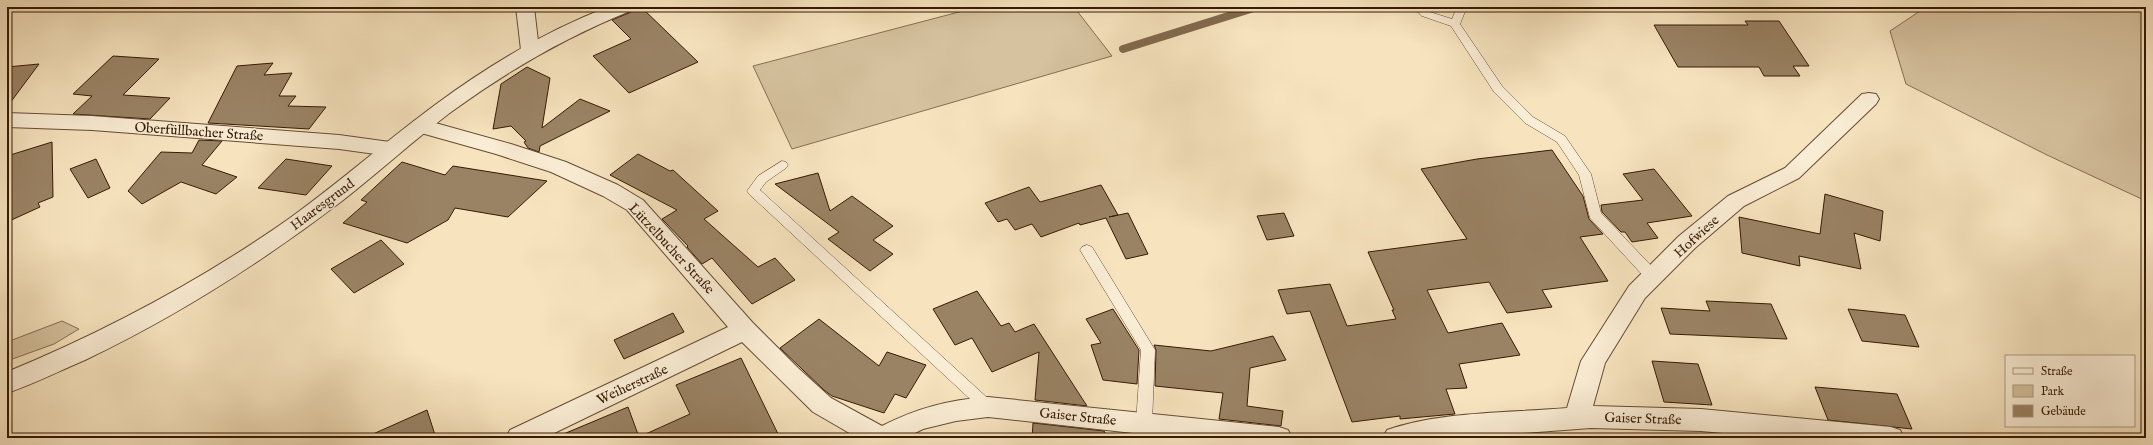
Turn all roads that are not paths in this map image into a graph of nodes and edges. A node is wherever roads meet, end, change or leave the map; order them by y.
1 (525, 7) edge
2 (624, 7) edge
3 (1418, 7) edge
4 (1462, 7) edge
5 (1456, 24) junction
6 (530, 50) junction
7 (1869, 99) dead end
8 (7, 120) edge
9 (421, 126) junction
10 (390, 149) junction
11 (782, 165) dead end
12 (1087, 250) dead end
13 (1653, 277) junction
14 (746, 330) junction
15 (7, 383) edge
16 (988, 406) junction
17 (1577, 419) junction
18 (1144, 423) junction
19 (1843, 435) edge
20 (519, 438) edge
21 (880, 438) edge
22 (1279, 438) edge
23 (1396, 438) edge
24 (1891, 438) edge

1 - 6 street
2 - 6 street, Haaresgrund
3 - 5 lane
4 - 5 lane
5 - 13 lane
6 - 9 street, Haaresgrund
7 - 13 street, Hofwiese
8 - 10 street, Oberfüllbacher Straße
9 - 10 street, Haaresgrund
9 - 14 street, Lützelbucher Straße
10 - 15 street, Haaresgrund
11 - 16 lane
12 - 18 lane
13 - 17 street, Hofwiese
14 - 20 street, Weiherstraße
14 - 21 street, Lützelbucher Straße
16 - 18 street, Gaiser Straße
16 - 21 street, Gaiser Straße
17 - 19 street, Gaiser Straße
17 - 23 street, Gaiser Straße
18 - 22 street, Gaiser Straße
19 - 24 street, Gaiser Straße

